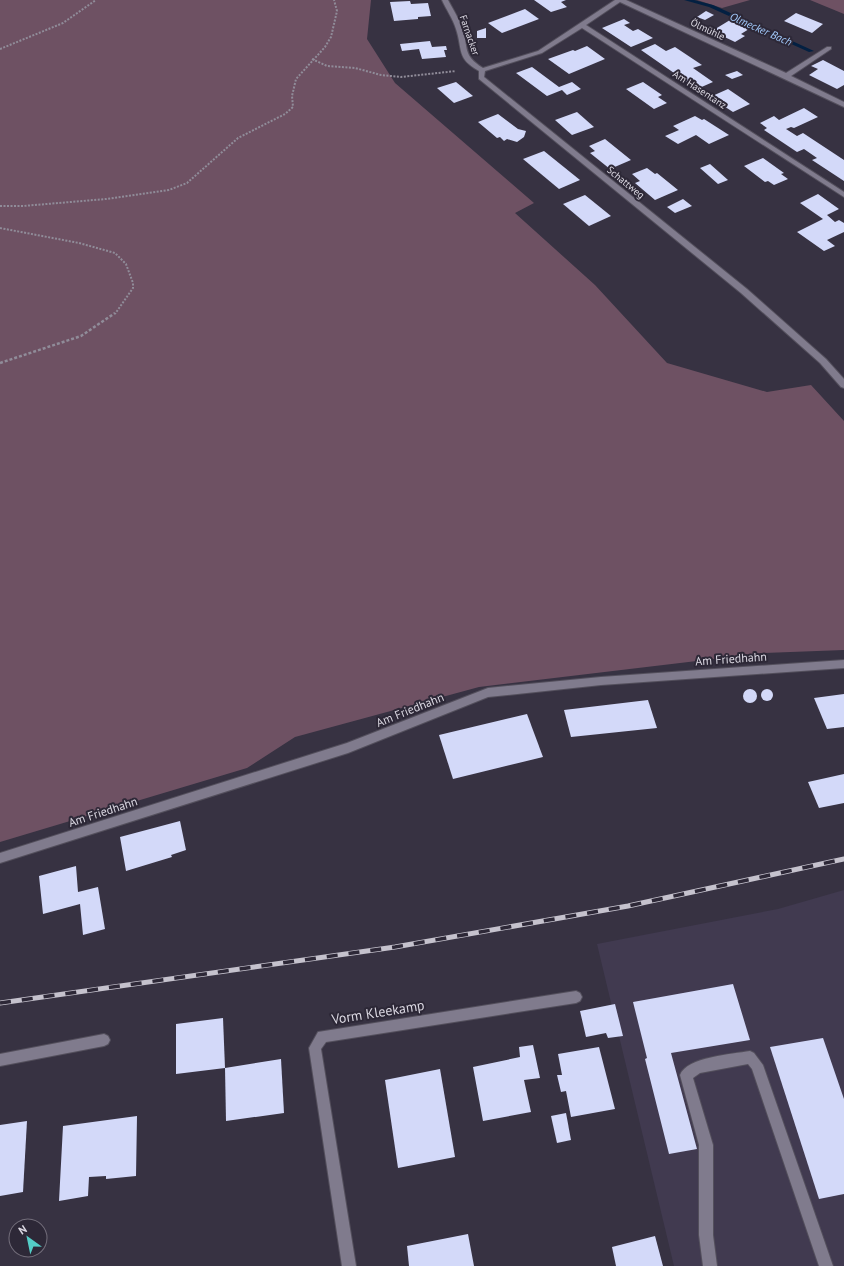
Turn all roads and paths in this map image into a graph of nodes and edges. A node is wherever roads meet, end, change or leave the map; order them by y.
1 (96, 0) edge
2 (334, 0) edge
3 (445, 0) edge
4 (620, 0) edge
5 (582, 25) junction
6 (828, 48) dead end
7 (0, 49) edge
8 (312, 59) junction
9 (482, 70) junction
10 (786, 76) junction
11 (844, 105) edge
12 (844, 195) edge
13 (0, 206) edge
14 (0, 228) edge
15 (0, 363) edge
16 (844, 385) edge
17 (844, 664) edge
18 (0, 858) edge
19 (576, 997) dead end
20 (104, 1040) dead end
21 (0, 1060) edge
22 (349, 1266) edge
23 (710, 1266) edge
24 (826, 1266) edge

1 - 7 path
2 - 8 path
3 - 9 street, Farnacker
4 - 5 street
4 - 10 street, Ölmühle
5 - 9 street
5 - 12 street, Am Hasentanz
6 - 10 street
8 - 9 path
8 - 13 path
9 - 16 street, Schattweg
10 - 11 street, Ölmühle
14 - 15 path
17 - 18 street, Am Friedhahn
19 - 22 street, Vorm Kleekamp
20 - 21 street
23 - 24 street

